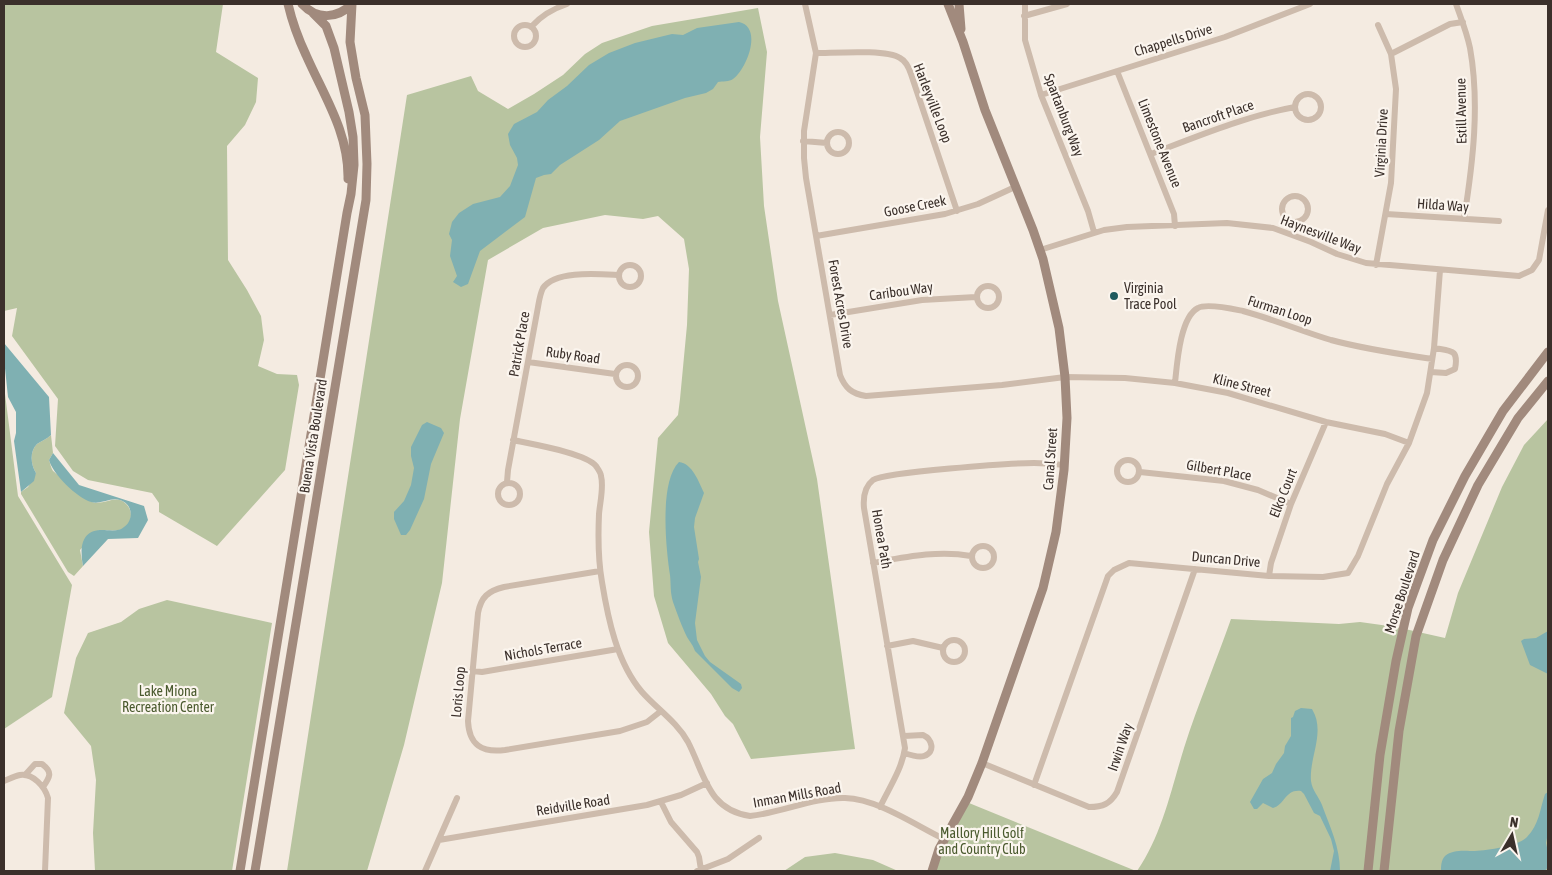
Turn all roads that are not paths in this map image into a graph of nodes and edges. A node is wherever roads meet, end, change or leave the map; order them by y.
1 (288, 4) edge
2 (302, 4) edge
3 (352, 4) edge
4 (567, 4) edge
5 (805, 4) edge
6 (948, 4) edge
7 (959, 4) edge
8 (1024, 4) edge
9 (1067, 4) edge
10 (1307, 4) edge
11 (1456, 4) edge
12 (313, 13) junction
13 (1024, 16) junction
14 (1463, 22) junction
15 (1378, 25) dead end
16 (532, 26) dead end
17 (963, 42) junction
18 (816, 53) junction
19 (1391, 54) junction
20 (1116, 70) junction
21 (1041, 96) junction
22 (1295, 107) junction
23 (803, 141) junction
24 (827, 143) dead end
25 (1151, 154) junction
26 (1015, 187) junction
27 (957, 210) junction
28 (1548, 210) edge
29 (347, 213) junction
30 (1386, 214) junction
31 (1464, 219) junction
32 (1290, 222) junction
33 (1500, 222) dead end
34 (1175, 226) junction
35 (1094, 232) junction
36 (1286, 233) junction
37 (816, 236) junction
38 (1040, 250) junction
39 (1376, 265) junction
40 (1440, 270) junction
41 (619, 275) dead end
42 (976, 297) dead end
43 (830, 315) junction
44 (1434, 348) junction
45 (1548, 352) edge
46 (1432, 359) junction
47 (528, 362) junction
48 (1431, 372) junction
49 (615, 374) dead end
50 (1065, 377) junction
51 (1548, 381) edge
52 (1174, 383) junction
53 (1326, 422) junction
54 (514, 440) junction
55 (1409, 443) junction
56 (1064, 465) junction
57 (1140, 472) dead end
58 (507, 482) dead end
59 (1291, 504) junction
60 (972, 556) dead end
61 (874, 563) junction
62 (1195, 569) junction
63 (600, 571) junction
64 (1269, 576) junction
65 (887, 646) junction
66 (943, 648) dead end
67 (618, 649) junction
68 (472, 671) junction
69 (661, 711) junction
70 (904, 736) junction
71 (904, 753) junction
72 (982, 763) junction
73 (25, 775) junction
74 (4, 781) edge
75 (707, 783) junction
76 (1034, 785) junction
77 (43, 787) junction
78 (457, 798) dead end
79 (661, 802) junction
80 (880, 807) junction
81 (759, 838) dead end
82 (439, 840) junction
83 (944, 840) junction
84 (699, 870) edge
85 (45, 871) edge
86 (240, 871) edge
87 (255, 871) edge
88 (425, 871) edge
89 (932, 871) edge
90 (1368, 871) edge
91 (1384, 871) edge

1 - 29 main road
2 - 12 main road, Buena Vista Boulevard
3 - 12 main road, Buena Vista Boulevard
3 - 87 main road, Buena Vista Boulevard
4 - 16 street
5 - 18 street, Forest Acres Drive
6 - 17 main road, Canal Street
7 - 17 main road, Canal Street
8 - 13 street, Spartanburg Way
9 - 13 street
10 - 20 street, Chappells Drive
11 - 14 street, Estill Avenue
12 - 29 main road, Buena Vista Boulevard
13 - 21 street, Spartanburg Way
14 - 19 street
14 - 31 street, Estill Avenue
15 - 19 street, Virginia Drive
17 - 26 main road, Canal Street
18 - 23 street, Forest Acres Drive
18 - 27 street, Harleyville Loop
19 - 30 street, Virginia Drive
20 - 21 street, Chappells Drive
20 - 25 street, Limestone Avenue
21 - 35 street, Spartanburg Way
22 - 22 street, Bancroft Place
22 - 25 street, Bancroft Place
23 - 24 street
23 - 37 street, Forest Acres Drive
25 - 34 street, Limestone Avenue
26 - 27 street, Goose Creek
26 - 38 main road, Canal Street
27 - 37 street, Goose Creek
28 - 40 street, Haynesville Way
29 - 86 main road, Buena Vista Boulevard
30 - 31 street, Hilda Way
30 - 39 street, Virginia Drive
31 - 33 street, Hilda Way
32 - 32 street
32 - 36 street
34 - 35 street, Haynesville Way
34 - 36 street, Haynesville Way
35 - 38 street, Haynesville Way
36 - 39 street, Haynesville Way
37 - 43 street, Forest Acres Drive
38 - 50 main road, Canal Street
39 - 40 street, Haynesville Way
40 - 44 street, Duncan Drive
41 - 47 street, Patrick Place
42 - 43 street, Caribou Way
43 - 50 street, Forest Acres Drive
44 - 46 street, Duncan Drive
44 - 48 street
45 - 90 main road, Morse Boulevard
46 - 48 street, Duncan Drive
46 - 52 street, Furman Loop
47 - 49 street, Ruby Road
47 - 54 street, Patrick Place
48 - 55 street, Duncan Drive
50 - 52 street, Kline Street
50 - 56 main road, Canal Street
51 - 91 main road, Morse Boulevard
52 - 53 street, Kline Street
53 - 55 street, Kline Street
53 - 59 street, Elko Court
54 - 58 street, Patrick Place
54 - 63 street, Inman Mills Road
55 - 64 street, Duncan Drive
56 - 61 street, Honea Path
56 - 72 main road, Canal Street
57 - 59 street, Gilbert Place
59 - 64 street, Elko Court
60 - 61 street
61 - 65 street, Honea Path
62 - 64 street, Duncan Drive
62 - 76 street, Duncan Drive
62 - 76 street, Irwin Way
63 - 67 street, Inman Mills Road
63 - 68 street, Loris Loop
65 - 66 street
65 - 70 street, Honea Path
67 - 68 street, Nichols Terrace
67 - 69 street, Inman Mills Road
68 - 69 street, Loris Loop
69 - 75 street, Inman Mills Road
70 - 71 street, Honea Path
70 - 71 street
71 - 80 street, Honea Path
72 - 76 street, Irwin Way
72 - 83 main road, Canal Street
73 - 74 street
73 - 77 street
73 - 77 street
75 - 79 street, Reidville Road
75 - 80 street, Inman Mills Road
77 - 85 street
78 - 82 street
79 - 82 street, Reidville Road
79 - 84 street
80 - 83 street, Inman Mills Road
81 - 84 street
82 - 88 street
83 - 89 main road, Canal Street

